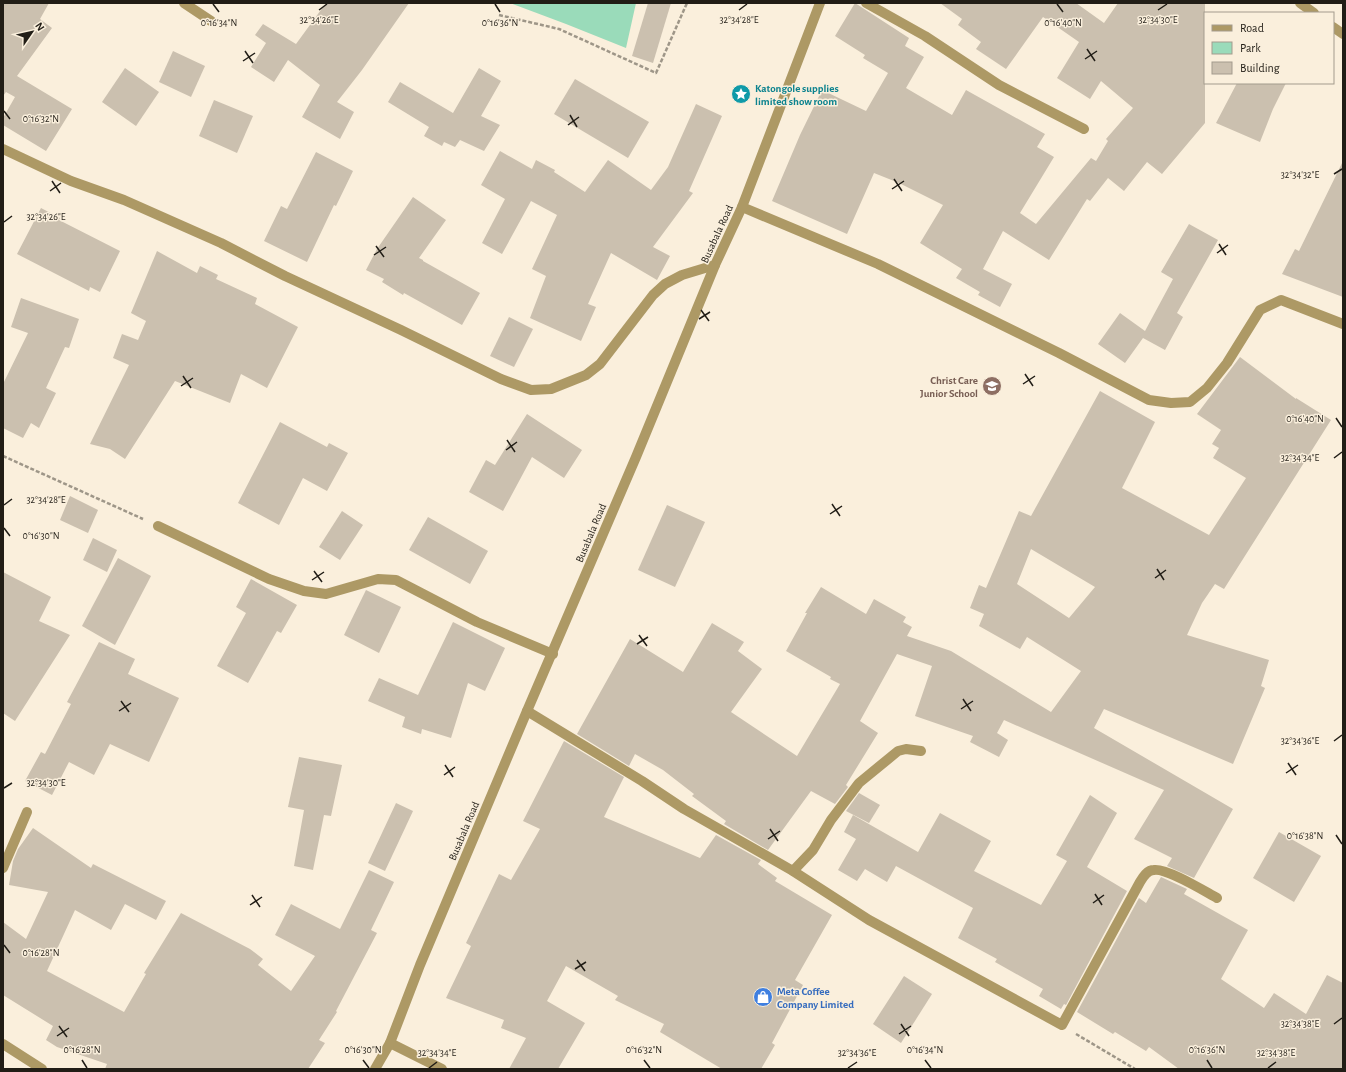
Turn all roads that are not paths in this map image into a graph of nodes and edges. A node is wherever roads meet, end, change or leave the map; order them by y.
1 (184, 3) edge
2 (820, 3) edge
3 (866, 3) edge
4 (1300, 3) edge
5 (1313, 12) edge
6 (210, 21) dead end
7 (1334, 28) edge
8 (1343, 34) edge
9 (1084, 129) dead end
10 (3, 149) edge
11 (742, 207) junction
12 (715, 265) junction
13 (1343, 324) edge
14 (158, 526) road end
15 (552, 654) junction
16 (527, 711) junction
17 (921, 751) dead end
18 (27, 812) dead end
19 (3, 868) edge
20 (793, 871) junction
21 (1217, 898) dead end
22 (390, 1043) junction
23 (3, 1044) edge
24 (42, 1069) edge
25 (375, 1069) edge
26 (442, 1069) edge

1 - 6 street
2 - 11 street, Busabala Road
3 - 9 street
4 - 5 street
7 - 8 street
10 - 12 street
11 - 12 street, Busabala Road
11 - 13 street
12 - 15 street, Busabala Road
14 - 15 street
15 - 16 street, Busabala Road
16 - 20 street
16 - 22 street, Busabala Road
17 - 20 street
18 - 19 street
20 - 21 street
22 - 25 street, Busabala Road
22 - 26 street
23 - 24 street

